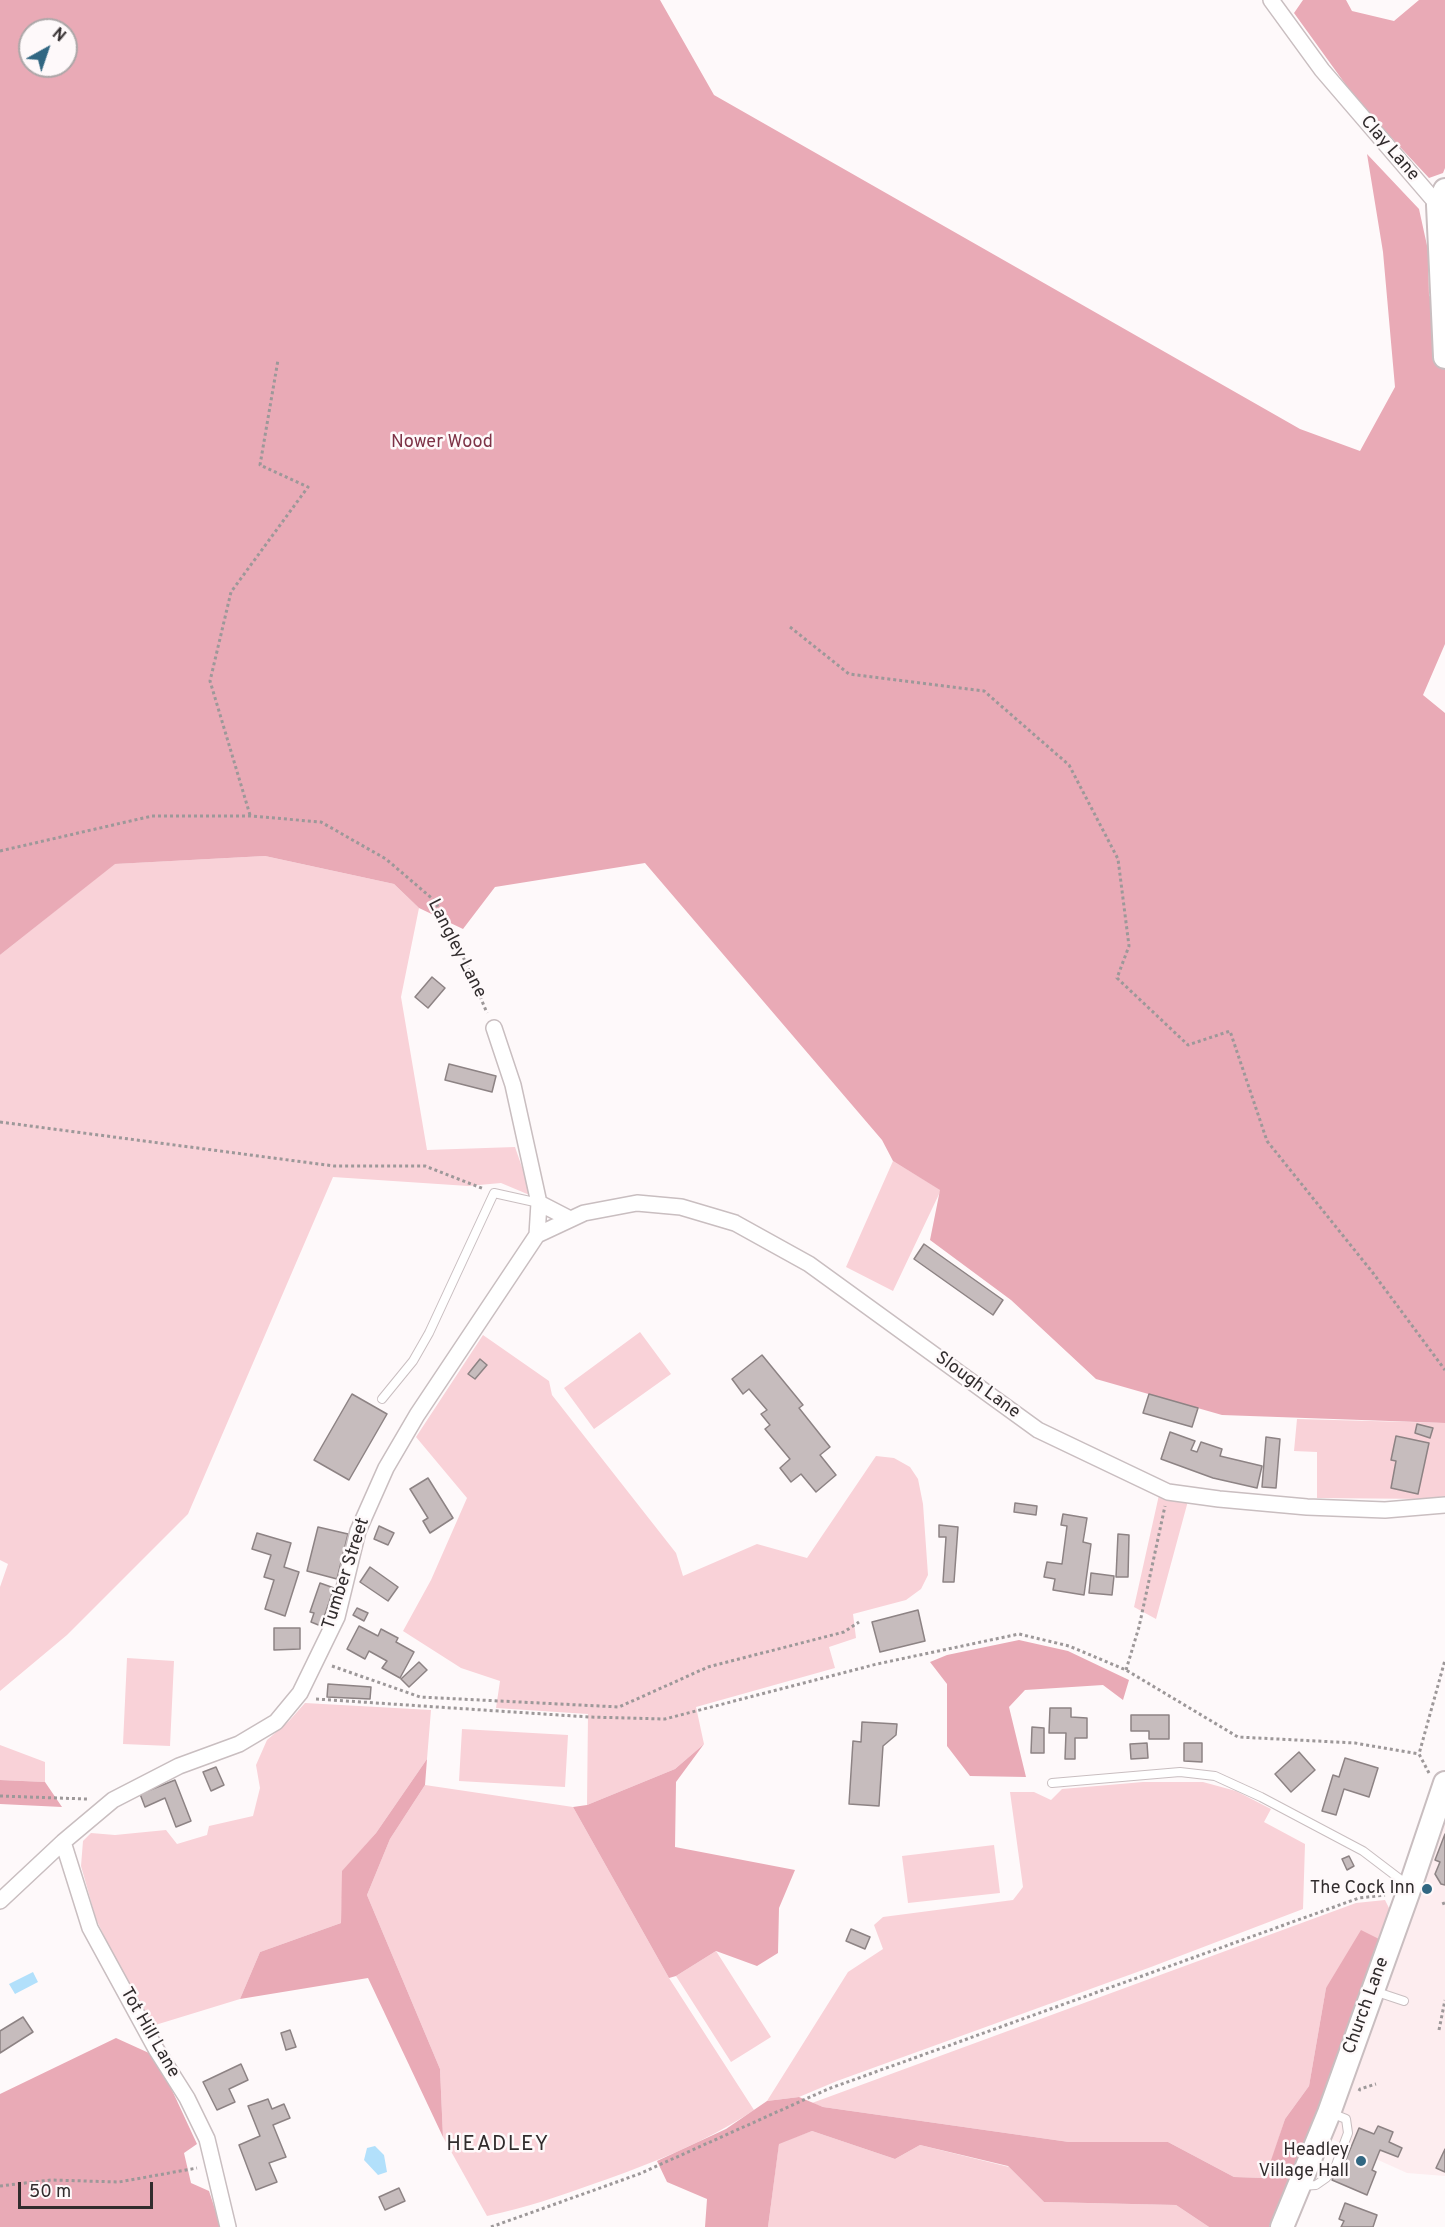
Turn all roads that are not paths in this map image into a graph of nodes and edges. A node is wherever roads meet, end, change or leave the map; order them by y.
1 (1271, 0) edge
2 (1441, 197) edge
3 (1445, 357) edge
4 (494, 1028) road end
5 (539, 1203) junction
6 (570, 1219) junction
7 (537, 1235) junction
8 (382, 1399) dead end
9 (1444, 1506) edge
10 (1052, 1783) dead end
11 (1444, 1794) edge
12 (63, 1842) junction
13 (1409, 1890) junction
14 (0, 1901) edge
15 (1373, 1990) junction
16 (1404, 2001) dead end
17 (228, 2227) edge
18 (1282, 2227) edge

1 - 2 street, Clay Lane
2 - 3 street, Clay Lane
4 - 5 street
5 - 6 street
5 - 7 street
5 - 8 lane
6 - 7 street, Slough Lane
6 - 9 street, Slough Lane
7 - 12 street, Tumber Street
10 - 13 lane
11 - 13 street, Church Lane
12 - 14 street, Tumber Street
12 - 17 street, Tot Hill Lane
13 - 15 street, Church Lane
15 - 16 lane
15 - 18 street, Church Lane

